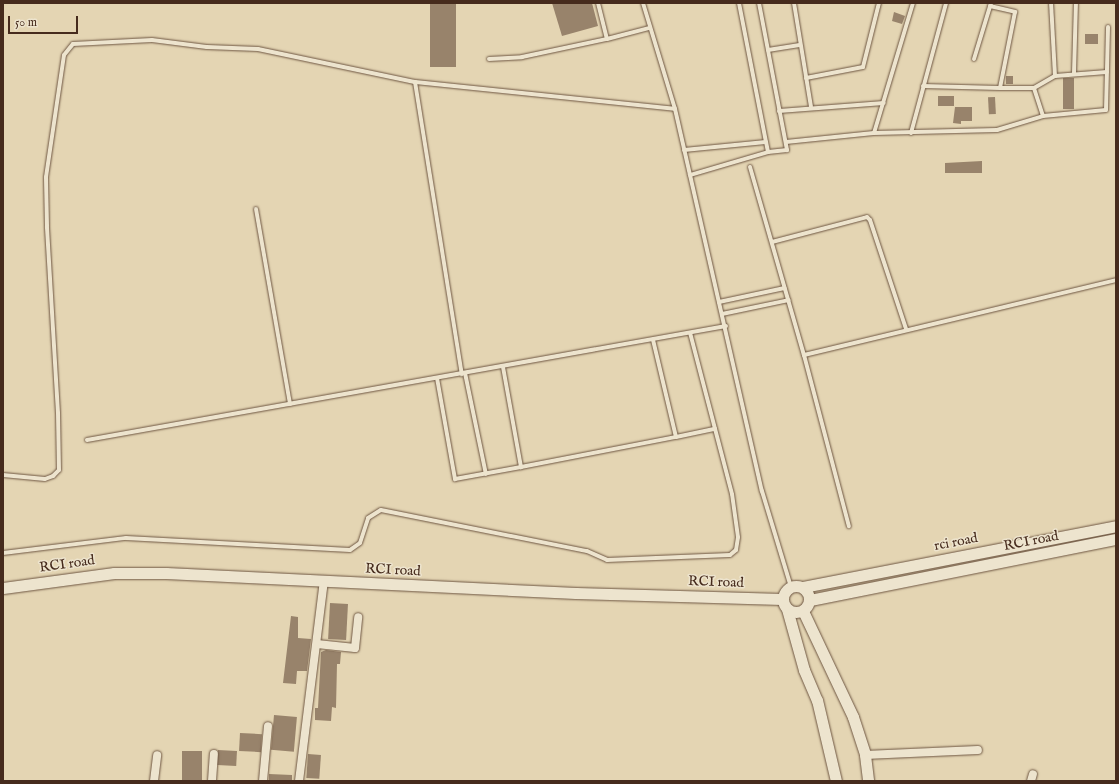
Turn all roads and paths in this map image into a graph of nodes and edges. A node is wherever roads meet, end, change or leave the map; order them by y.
1 (598, 3) edge
2 (643, 3) edge
3 (739, 3) edge
4 (759, 3) edge
5 (794, 3) edge
6 (879, 3) edge
7 (913, 3) edge
8 (946, 3) edge
9 (1051, 3) edge
10 (1076, 3) edge
11 (991, 4) edge
12 (1108, 27) dead end
13 (649, 28) junction
14 (607, 39) junction
15 (800, 45) junction
16 (768, 50) junction
17 (489, 59) dead end
18 (974, 59) dead end
19 (1107, 72) junction
20 (1074, 73) junction
21 (1055, 76) junction
22 (806, 78) junction
23 (415, 82) junction
24 (923, 86) junction
25 (1000, 88) junction
26 (1034, 88) junction
27 (884, 103) junction
28 (810, 107) junction
29 (675, 109) junction
30 (779, 112) junction
31 (1043, 116) junction
32 (874, 133) junction
33 (911, 133) junction
34 (766, 142) junction
35 (786, 142) junction
36 (684, 150) junction
37 (768, 152) junction
38 (750, 167) dead end
39 (690, 175) junction
40 (256, 209) dead end
41 (772, 242) junction
42 (1116, 280) edge
43 (785, 288) junction
44 (789, 300) junction
45 (719, 302) junction
46 (722, 314) junction
47 (726, 326) junction
48 (906, 329) junction
49 (690, 333) junction
50 (653, 340) junction
51 (804, 355) junction
52 (503, 367) junction
53 (464, 374) junction
54 (437, 378) junction
55 (290, 404) junction
56 (715, 429) junction
57 (676, 437) junction
58 (87, 440) dead end
59 (521, 467) junction
60 (486, 474) junction
61 (3, 475) edge
62 (849, 526) dead end
63 (1116, 526) edge
64 (1116, 539) edge
65 (3, 553) edge
66 (324, 582) junction
67 (790, 587) junction
68 (803, 587) junction
69 (3, 588) edge
70 (782, 599) junction
71 (810, 600) junction
72 (787, 609) junction
73 (803, 611) junction
74 (358, 617) dead end
75 (317, 644) junction
76 (268, 726) dead end
77 (978, 750) dead end
78 (214, 754) dead end
79 (157, 755) dead end
80 (865, 755) junction
81 (154, 781) edge
82 (212, 781) edge
83 (263, 781) edge
84 (299, 781) edge
85 (836, 781) edge
86 (868, 781) edge

1 - 14 lane
2 - 13 lane
3 - 34 lane
4 - 16 lane
5 - 15 lane
6 - 22 lane
7 - 27 lane
8 - 24 lane
9 - 21 lane
10 - 20 lane
11 - 18 lane
11 - 25 lane
12 - 19 lane
13 - 14 lane
13 - 29 lane
14 - 17 lane
15 - 16 lane
15 - 22 lane
16 - 30 lane
19 - 20 lane
19 - 31 lane
20 - 21 lane
21 - 26 lane
22 - 28 lane
23 - 29 lane
23 - 53 lane
23 - 61 lane
24 - 25 lane
24 - 33 lane
25 - 26 lane
26 - 31 lane
27 - 28 lane
27 - 32 lane
28 - 30 lane
29 - 36 lane
30 - 35 lane
31 - 33 lane
32 - 33 lane
32 - 35 lane
34 - 36 lane
34 - 37 lane
35 - 37 lane
36 - 39 lane
37 - 39 lane
38 - 41 lane
39 - 45 lane
40 - 55 lane
41 - 43 lane
41 - 48 lane
42 - 48 lane
43 - 44 lane
43 - 45 lane
44 - 46 lane
44 - 51 lane
45 - 46 lane
46 - 47 lane
47 - 49 lane
47 - 67 lane
48 - 51 lane
49 - 50 lane
49 - 56 lane
50 - 52 lane
50 - 57 lane
51 - 62 lane
52 - 53 lane
52 - 59 lane
53 - 54 lane
53 - 60 lane
54 - 55 lane
54 - 60 lane
55 - 58 lane
56 - 57 lane
56 - 65 lane
57 - 59 lane
59 - 60 lane
63 - 68 main road, rci road
64 - 71 main road, RCI road
66 - 69 main road, RCI road
66 - 70 main road, RCI road
66 - 75 street
67 - 68 main road
67 - 70 main road
68 - 71 main road
70 - 72 main road
71 - 73 main road
72 - 73 main road
72 - 85 main road
73 - 80 main road
74 - 75 street
75 - 84 street
76 - 83 street
77 - 80 street
78 - 82 street
79 - 81 street
80 - 86 main road

